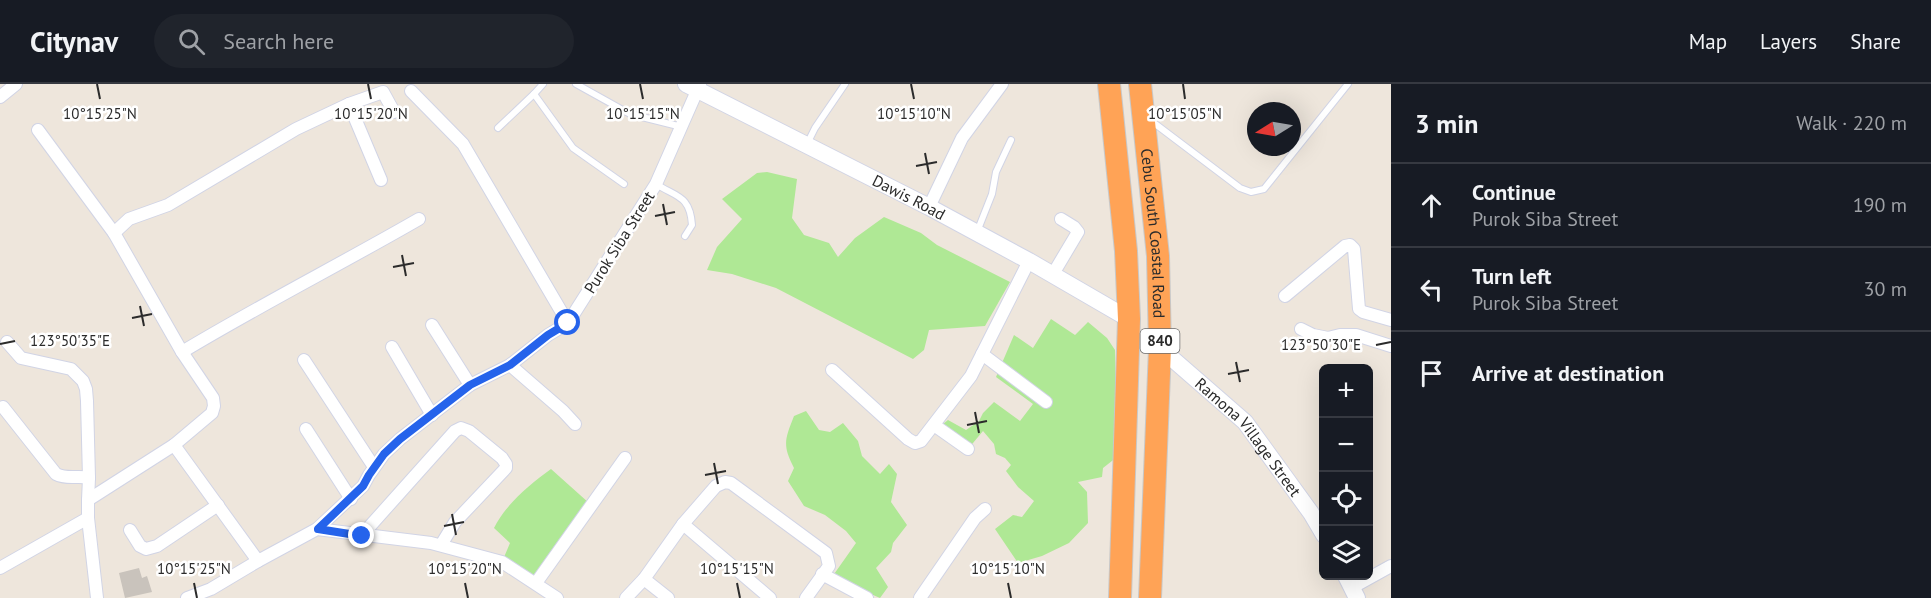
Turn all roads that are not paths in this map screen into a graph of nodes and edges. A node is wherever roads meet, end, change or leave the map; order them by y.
1 (16, 84) edge
2 (543, 84) edge
3 (576, 84) edge
4 (845, 84) edge
5 (1002, 84) edge
6 (1109, 84) edge
7 (1140, 84) edge
8 (1348, 84) edge
9 (695, 86) edge
10 (411, 91) dead end
11 (534, 94) junction
12 (0, 98) edge
13 (349, 104) junction
14 (394, 111) dead end
15 (1143, 114) junction
16 (682, 127) junction
17 (498, 128) dead end
18 (38, 130) dead end
19 (1011, 140) dead end
20 (807, 145) junction
21 (381, 180) dead end
22 (624, 184) dead end
23 (656, 184) junction
24 (929, 207) junction
25 (419, 219) dead end
26 (1061, 219) dead end
27 (976, 232) junction
28 (114, 233) junction
29 (685, 236) dead end
30 (1029, 261) junction
31 (1053, 274) junction
32 (1285, 296) dead end
33 (1129, 319) junction
34 (1391, 320) edge
35 (568, 323) junction
36 (432, 325) dead end
37 (1301, 329) dead end
38 (7, 342) dead end
39 (1391, 345) edge
40 (392, 347) dead end
41 (1160, 348) junction
42 (182, 352) junction
43 (982, 354) junction
44 (304, 360) dead end
45 (510, 365) junction
46 (832, 370) dead end
47 (470, 385) junction
48 (1046, 402) dead end
49 (3, 407) dead end
50 (432, 415) junction
51 (575, 424) dead end
52 (934, 425) junction
53 (306, 429) dead end
54 (174, 445) junction
55 (968, 449) dead end
56 (625, 458) dead end
57 (374, 467) junction
58 (89, 478) junction
59 (351, 499) junction
60 (87, 500) junction
61 (218, 505) junction
62 (985, 509) dead end
63 (88, 518) junction
64 (682, 524) junction
65 (1319, 528) edge
66 (318, 529) junction
67 (130, 530) dead end
68 (362, 536) junction
69 (441, 545) junction
70 (258, 561) junction
71 (1391, 566) edge
72 (0, 568) edge
73 (822, 574) junction
74 (644, 579) junction
75 (536, 584) junction
76 (1352, 587) edge
77 (97, 598) edge
78 (187, 598) edge
79 (557, 598) edge
80 (626, 598) edge
81 (668, 598) edge
82 (770, 598) edge
83 (806, 598) edge
84 (867, 598) edge
85 (920, 598) edge
86 (1120, 598) edge
87 (1150, 598) edge

1 - 12 street
2 - 11 lane
3 - 16 lane
4 - 20 lane
5 - 24 street
6 - 33 highway, Cebu South Coastal Road / 840
7 - 15 highway, Cebu South Coastal Road / 840
8 - 15 lane
9 - 16 street, Purok Siba Street
9 - 20 street, Dawis Road
10 - 35 street
11 - 17 lane
11 - 22 lane
13 - 14 street
13 - 21 street
13 - 28 street
15 - 41 highway, Cebu South Coastal Road / 840
16 - 23 street, Purok Siba Street
18 - 28 street
19 - 27 lane
20 - 24 street, Dawis Road
23 - 29 lane
23 - 35 street, Purok Siba Street
24 - 27 street, Dawis Road
25 - 42 street
26 - 31 street
27 - 30 street, Dawis Road
28 - 42 street
30 - 31 street, Dawis Road
30 - 43 street
31 - 33 street, Dawis Road
32 - 34 street
33 - 86 highway, Cebu South Coastal Road / 840
35 - 45 street, Purok Siba Street
36 - 47 street
37 - 39 street
38 - 58 street
40 - 50 street
41 - 65 street, Ramona Village Street
41 - 87 highway, Cebu South Coastal Road / 840
42 - 54 street
43 - 48 street
43 - 52 street
44 - 57 street
45 - 47 street, Purok Siba Street
45 - 51 street
46 - 52 street
47 - 50 street, Purok Siba Street
49 - 58 street
50 - 57 street, Purok Siba Street
52 - 55 street
53 - 59 street
54 - 60 street
54 - 61 street
56 - 75 street
57 - 59 street, Purok Siba Street
58 - 60 street
59 - 66 street, Purok Siba Street
60 - 63 street
61 - 67 street
61 - 70 street
62 - 85 street
63 - 72 street
63 - 77 street
64 - 73 street
64 - 74 street
64 - 82 street
66 - 68 street
66 - 70 street, Purok Siba Street
68 - 69 street
68 - 69 street
69 - 75 street
70 - 78 street, Purok Siba Street
71 - 76 street
73 - 83 street
73 - 84 street
74 - 80 street
74 - 81 street
75 - 79 street

